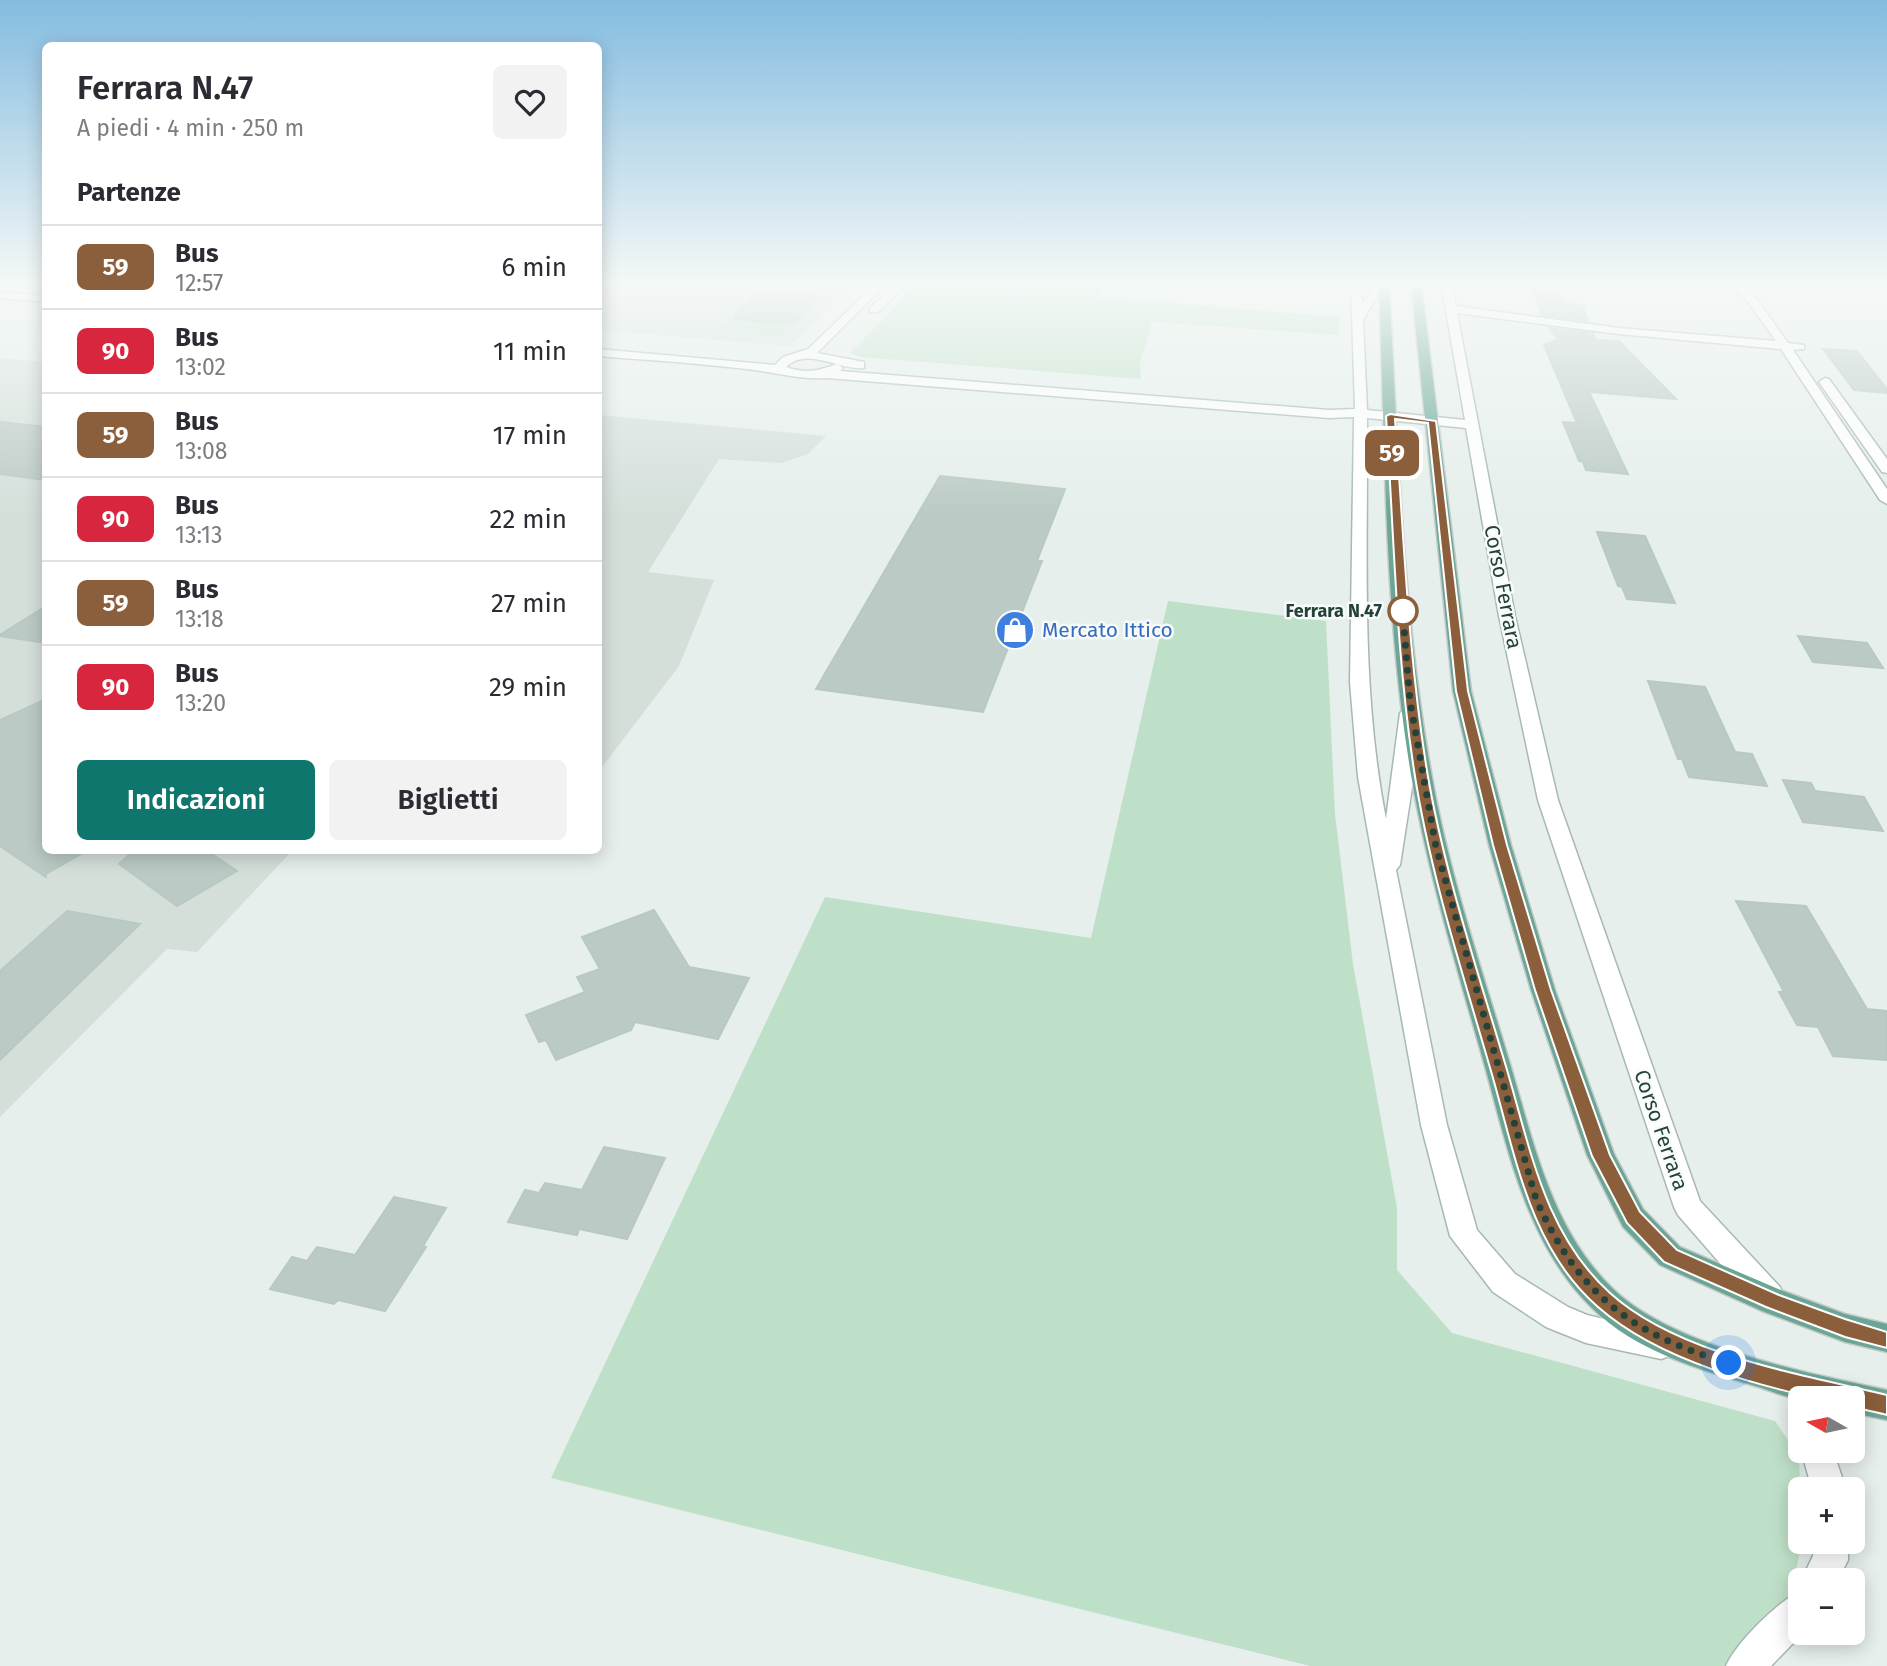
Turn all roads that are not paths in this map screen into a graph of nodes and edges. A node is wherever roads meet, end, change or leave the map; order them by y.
1 (677, 360) edge
2 (791, 360) edge
3 (823, 360) edge
4 (1358, 360) edge
5 (1387, 360) edge
6 (1425, 360) edge
7 (1462, 360) edge
8 (1794, 360) edge
9 (1810, 360) edge
10 (835, 361) junction
11 (782, 370) junction
12 (827, 374) junction
13 (1360, 413) junction
14 (1390, 416) junction
15 (1432, 421) junction
16 (1474, 425) junction
17 (1842, 432) junction
18 (1869, 435) junction
19 (1887, 469) edge
20 (1887, 500) edge
21 (1410, 701) junction
22 (1387, 885) junction
23 (1773, 1301) junction
24 (1887, 1338) edge
25 (1685, 1350) junction
26 (1788, 1387) edge
27 (1866, 1402) edge
28 (1887, 1405) edge
29 (1788, 1622) edge
30 (1745, 1666) edge

1 - 11 street
2 - 11 street
3 - 10 street
4 - 13 street
5 - 14 main road
6 - 15 main road
7 - 16 street, Corso Ferrara
8 - 17 street
9 - 18 street
10 - 12 street
10 - 13 street
11 - 12 street
12 - 13 street
13 - 14 street
13 - 22 street
14 - 15 street
14 - 21 main road
15 - 16 street
15 - 23 main road
16 - 23 street, Corso Ferrara
17 - 18 street
17 - 20 street
18 - 19 street
21 - 22 street
21 - 25 main road
22 - 25 street
23 - 24 main road
25 - 26 main road
27 - 28 main road
29 - 30 street

